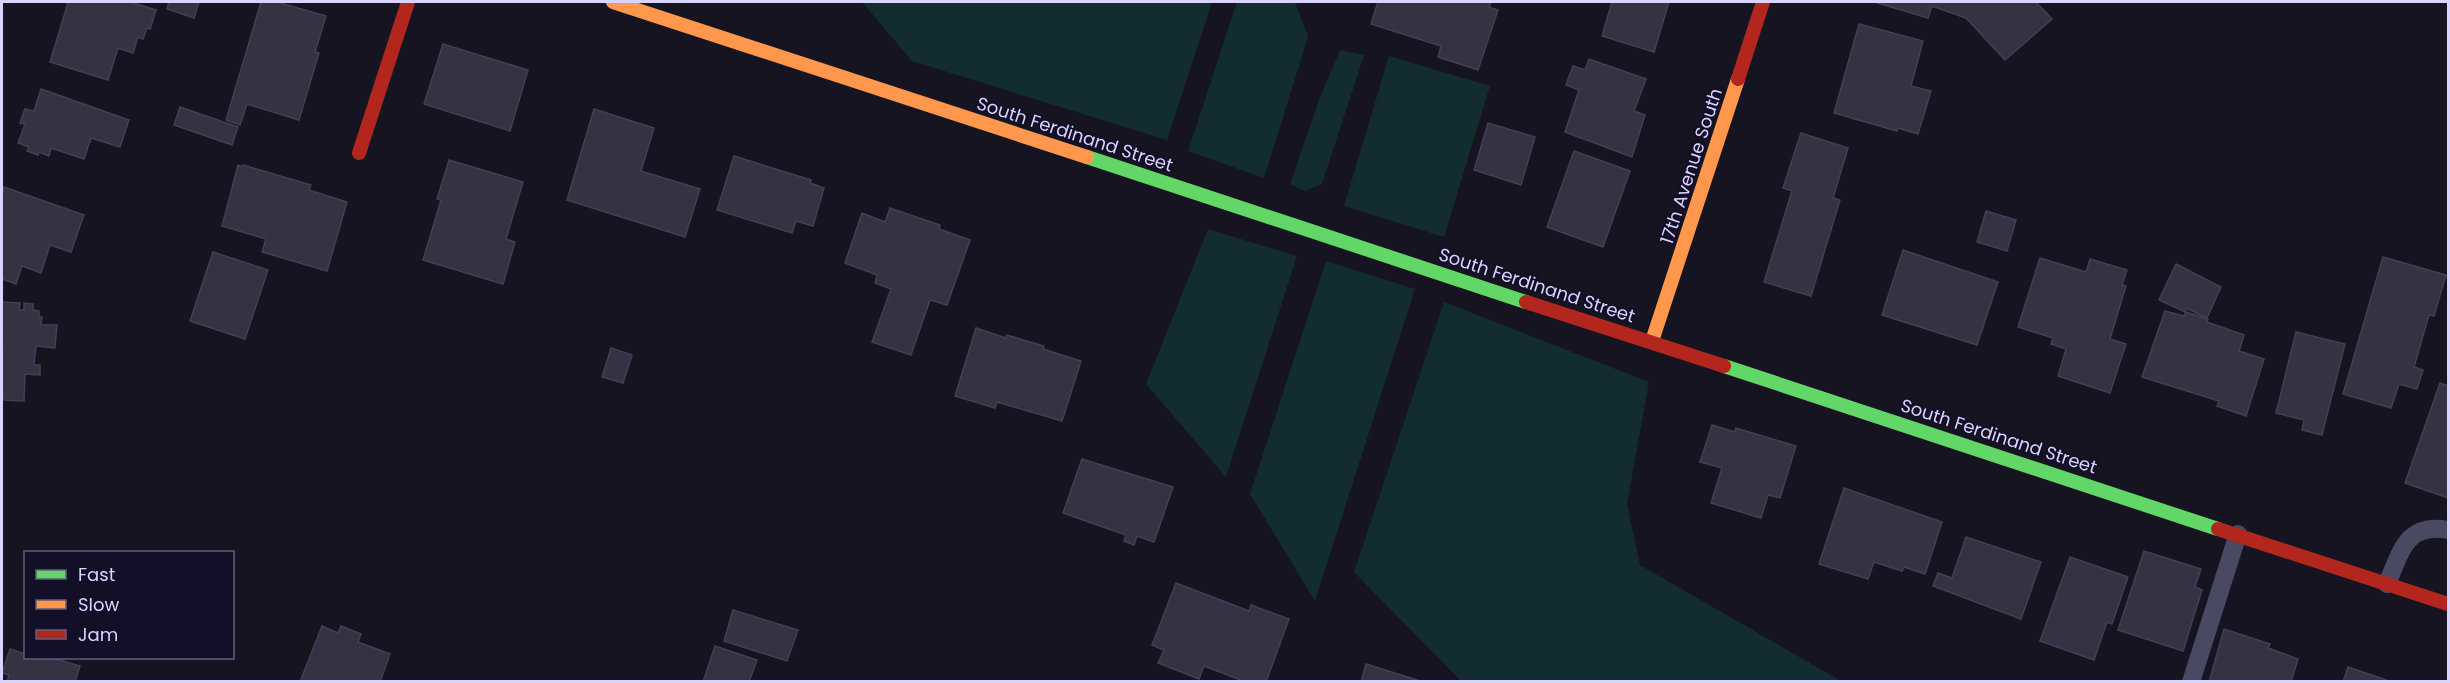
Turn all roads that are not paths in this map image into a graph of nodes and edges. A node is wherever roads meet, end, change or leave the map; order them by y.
1 (408, 2) edge
2 (613, 2) edge
3 (1763, 2) edge
4 (359, 153) dead end
5 (1652, 341) junction
6 (2448, 530) edge
7 (2238, 534) junction
8 (2387, 584) junction
9 (2448, 604) edge
10 (2191, 681) edge

1 - 4 street
2 - 5 street, South Ferdinand Street
3 - 5 street, 17th Avenue South
5 - 7 street, South Ferdinand Street
6 - 8 lane
7 - 8 street, South Ferdinand Street
7 - 10 lane
8 - 9 street, South Ferdinand Street

